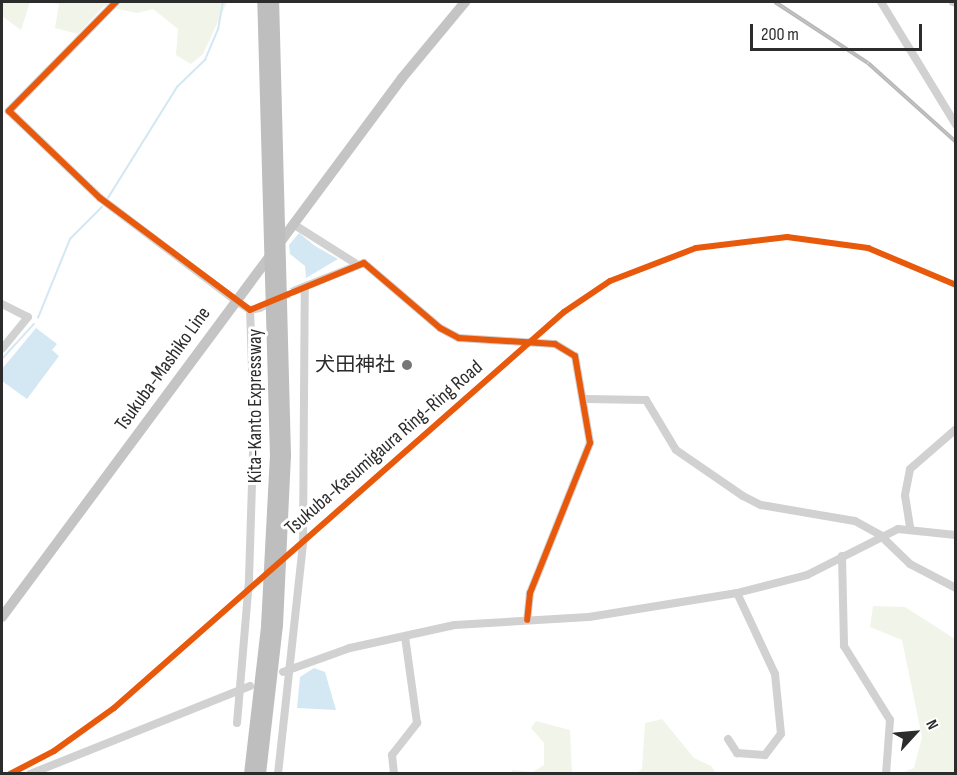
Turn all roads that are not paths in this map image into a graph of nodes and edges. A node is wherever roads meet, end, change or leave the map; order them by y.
1 (116, 2) edge
2 (263, 2) edge
3 (273, 2) edge
4 (465, 2) edge
5 (882, 2) edge
6 (956, 125) edge
7 (293, 224) junction
8 (355, 263) junction
9 (236, 301) junction
10 (2, 304) edge
11 (260, 308) tunnel mouth
12 (250, 310) junction
13 (2, 349) edge
14 (586, 399) junction
15 (956, 429) edge
16 (910, 527) junction
17 (880, 535) junction
18 (956, 535) edge
19 (842, 556) junction
20 (956, 588) edge
21 (737, 593) junction
22 (2, 617) edge
23 (527, 620) junction
24 (405, 637) junction
25 (287, 670) junction
26 (250, 686) dead end
27 (240, 690) junction
28 (237, 723) dead end
29 (728, 739) dead end
30 (30, 774) edge
31 (250, 774) edge
32 (260, 774) edge
33 (278, 774) edge
34 (394, 774) edge
35 (886, 774) edge

1 - 9 street
2 - 31 highway, Kita-Kanto Expressway
3 - 32 highway, Kita-Kanto Expressway
4 - 7 main road, Tsukuba-Mashiko Line
5 - 6 street
7 - 8 street
7 - 9 main road, Tsukuba-Mashiko Line
8 - 14 street
8 - 25 street
9 - 12 street
9 - 22 main road, Tsukuba-Mashiko Line
10 - 13 street
11 - 12 street
12 - 27 street
14 - 17 street
14 - 23 street
15 - 16 street
16 - 17 street
16 - 18 street
17 - 19 street
17 - 20 street
19 - 21 street
19 - 35 street
21 - 23 street
21 - 29 street
23 - 24 street
24 - 25 street
24 - 34 street
25 - 33 street
26 - 27 street
27 - 28 street
27 - 30 street

